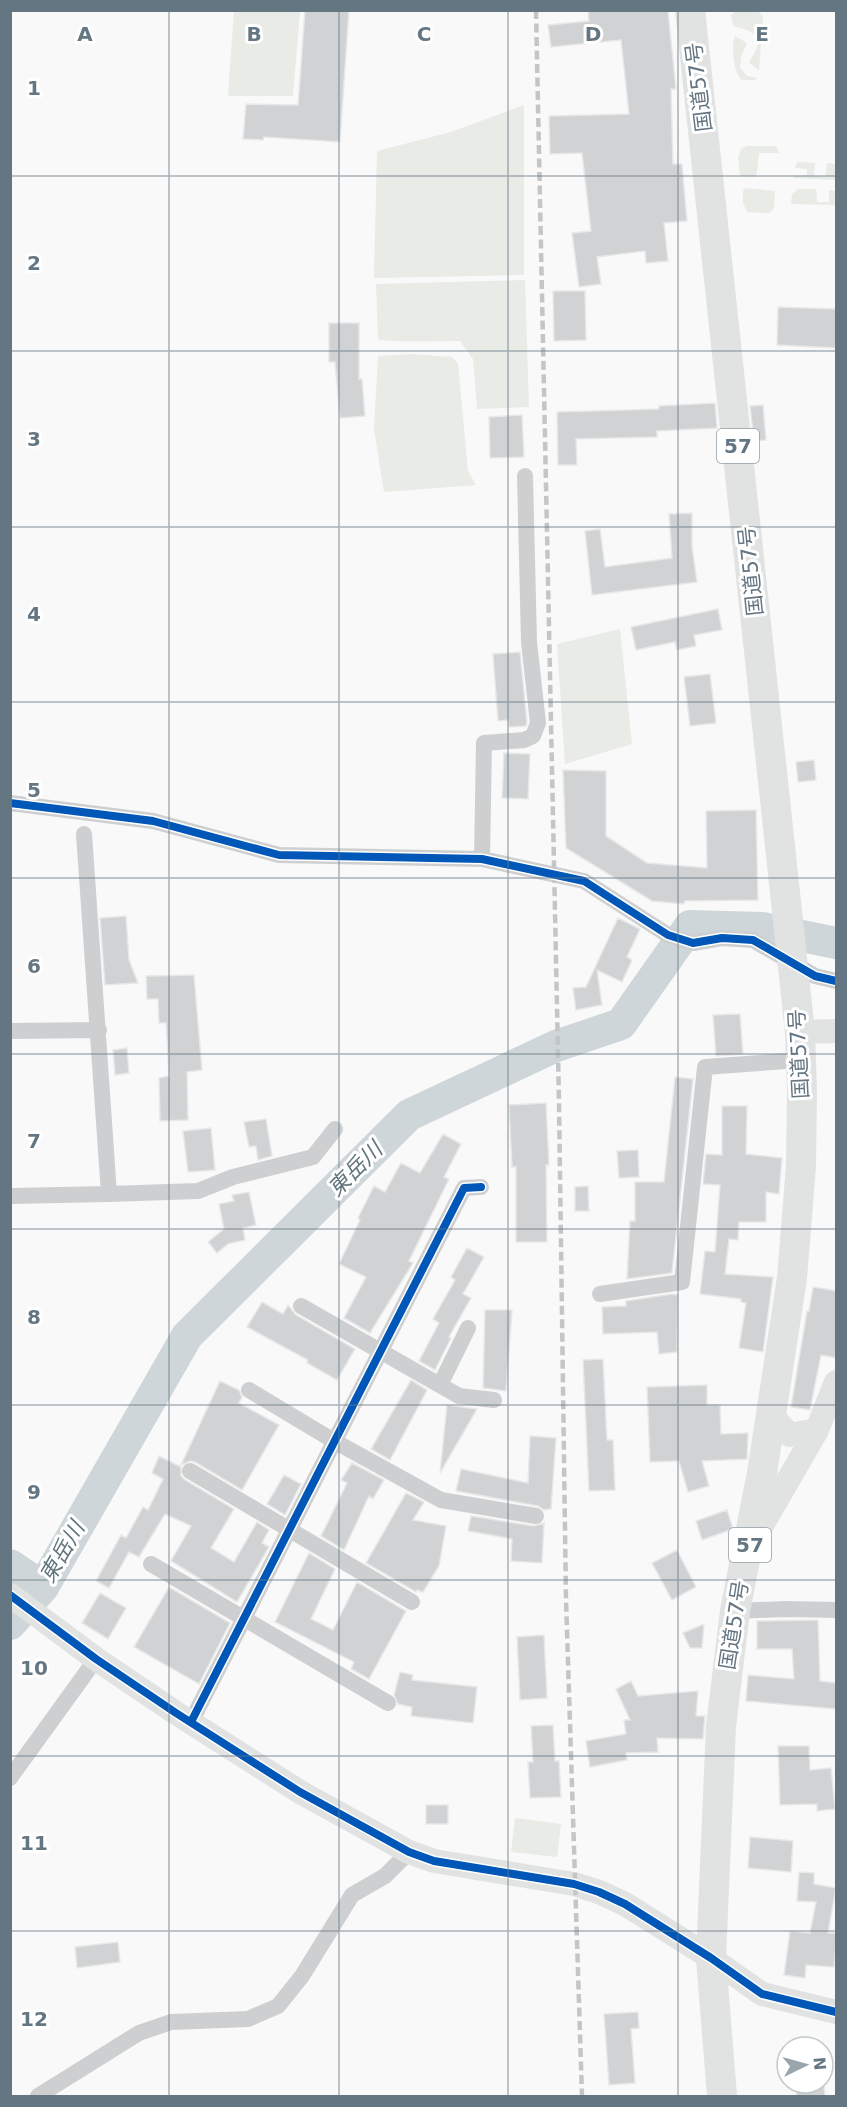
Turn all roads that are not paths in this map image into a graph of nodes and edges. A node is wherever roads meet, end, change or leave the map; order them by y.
1 (690, 10) edge
2 (525, 476) dead end
3 (10, 803) edge
4 (84, 834) dead end
5 (482, 859) junction
6 (837, 981) edge
7 (99, 1030) junction
8 (10, 1031) edge
9 (837, 1031) edge
10 (800, 1046) junction
11 (335, 1129) dead end
12 (481, 1187) dead end
13 (109, 1194) junction
14 (10, 1196) edge
15 (600, 1294) dead end
16 (301, 1306) dead end
17 (468, 1328) dead end
18 (380, 1352) junction
19 (837, 1382) edge
20 (440, 1385) junction
21 (249, 1390) dead end
22 (494, 1400) dead end
23 (771, 1415) junction
24 (817, 1430) junction
25 (334, 1441) junction
26 (190, 1471) dead end
27 (536, 1516) dead end
28 (288, 1531) junction
29 (749, 1546) junction
30 (151, 1564) dead end
31 (10, 1595) edge
32 (412, 1602) dead end
33 (837, 1610) edge
34 (735, 1611) junction
35 (243, 1620) junction
36 (96, 1659) junction
37 (388, 1703) dead end
38 (190, 1722) junction
39 (10, 1778) edge
40 (409, 1852) junction
41 (711, 1958) junction
42 (837, 2012) edge
43 (38, 2097) edge
44 (722, 2097) edge

1 - 10 highway, 国道57号 / 57
2 - 5 street
3 - 5 street
4 - 7 street
5 - 6 street
7 - 8 street
7 - 13 street
9 - 10 street
10 - 15 street
10 - 23 highway, 国道57号 / 57
11 - 13 street
12 - 18 street
13 - 14 street
16 - 18 street
17 - 20 street
18 - 20 street
18 - 25 street
19 - 24 street
20 - 22 street
21 - 25 street
23 - 24 street
23 - 29 highway, 国道57号 / 57
24 - 29 street
25 - 27 street
25 - 28 street
26 - 28 street
28 - 32 street
28 - 35 street
29 - 34 highway, 国道57号 / 57
30 - 35 street
31 - 36 street
33 - 34 street
34 - 41 highway, 国道57号 / 57
35 - 37 street
35 - 38 street
36 - 38 street
36 - 39 street
38 - 40 street
40 - 41 street
40 - 43 street
41 - 42 street
41 - 44 highway, 国道57号 / 57

